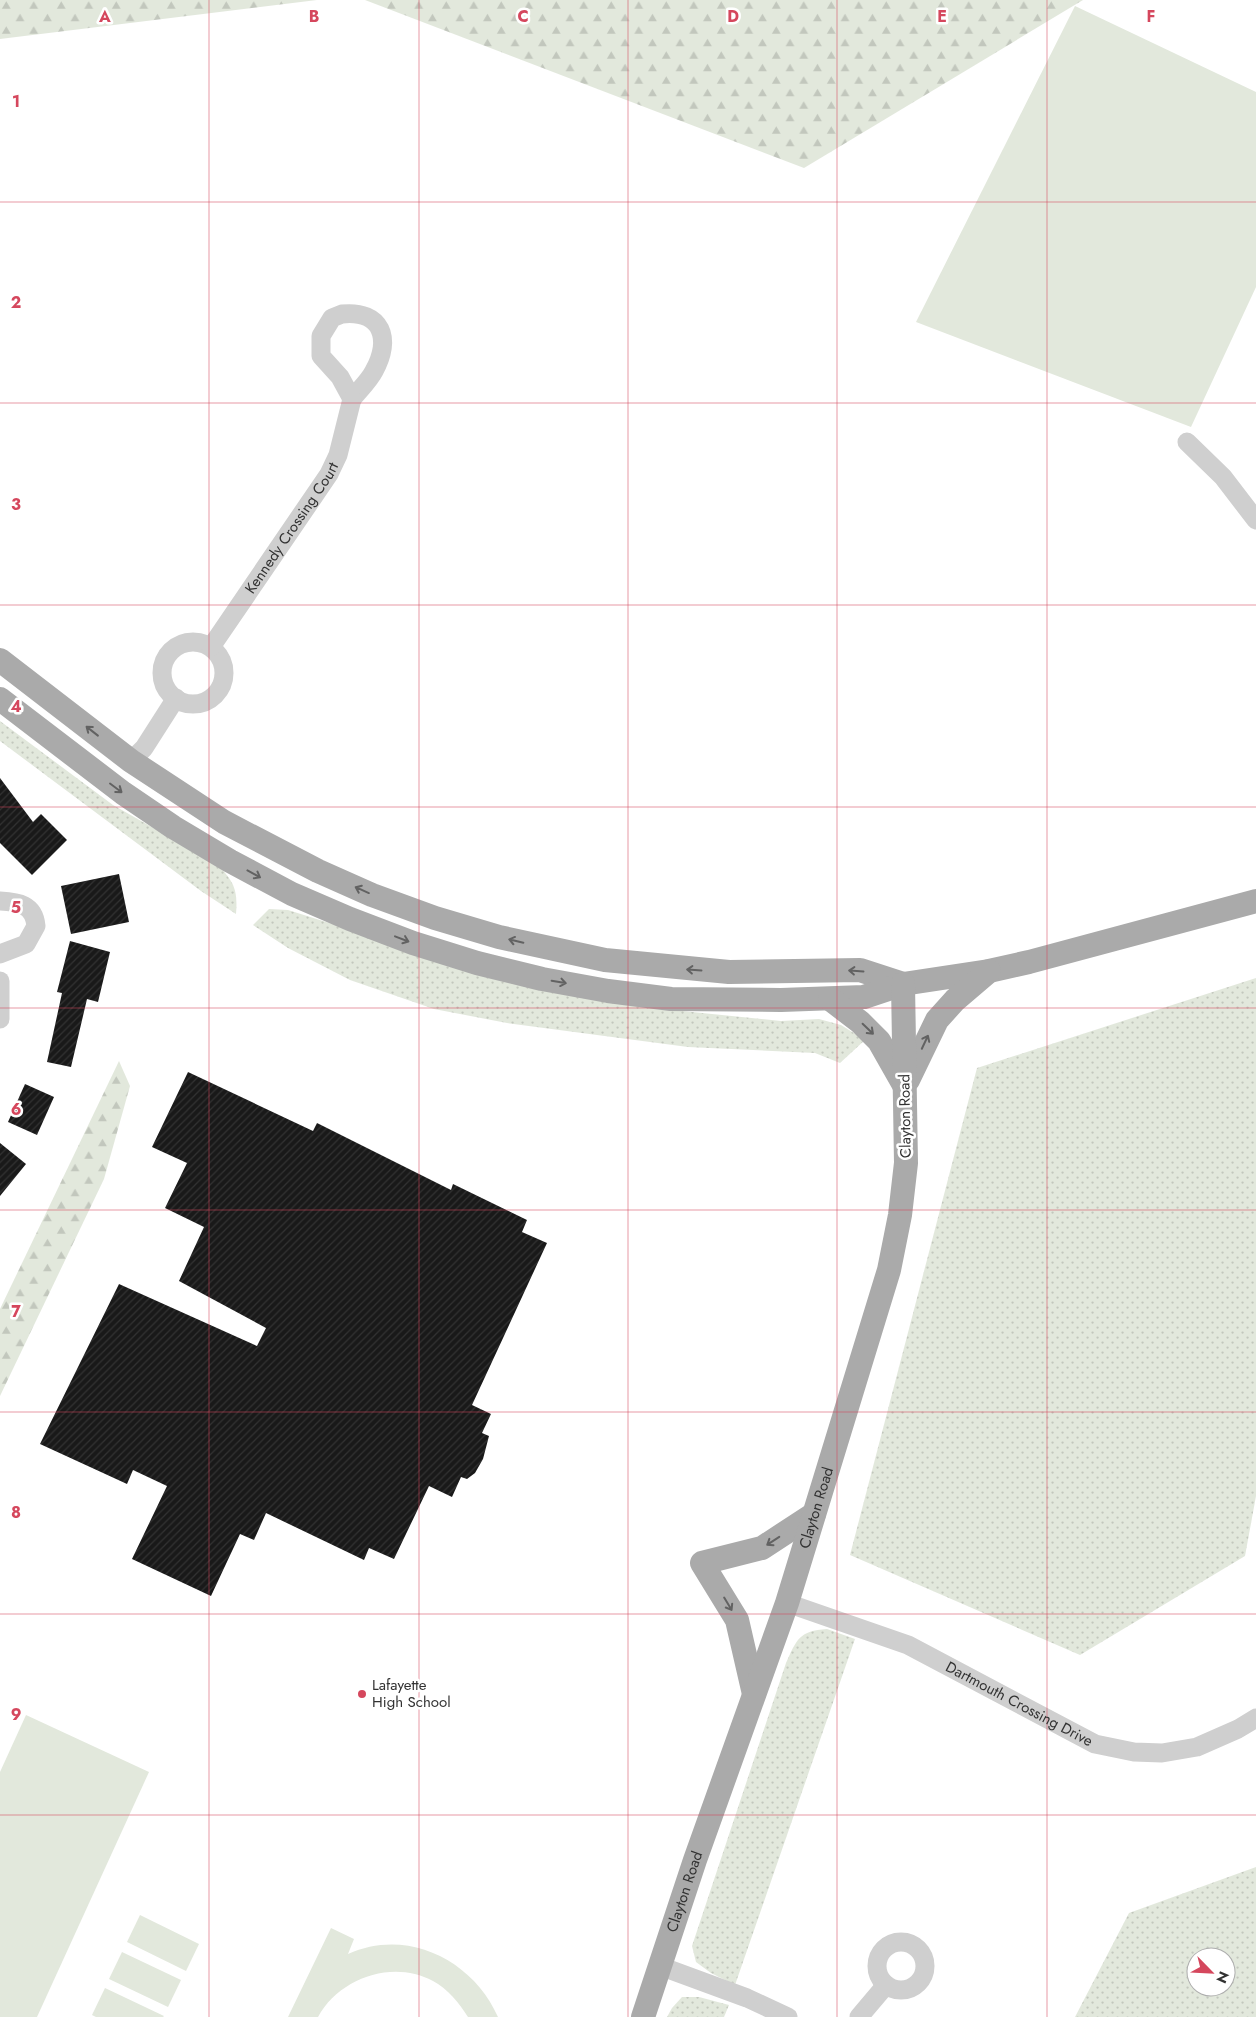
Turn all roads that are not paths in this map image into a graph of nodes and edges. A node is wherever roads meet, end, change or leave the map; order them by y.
1 (352, 399) dead end
2 (1187, 442) dead end
3 (1256, 520) edge
4 (211, 647) junction
5 (0, 660) edge
6 (176, 698) junction
7 (0, 699) edge
8 (77, 759) junction
9 (131, 761) junction
10 (0, 901) edge
11 (1256, 901) edge
12 (0, 954) edge
13 (989, 970) junction
14 (0, 981) edge
15 (903, 984) junction
16 (830, 998) junction
17 (0, 1019) edge
18 (905, 1086) junction
19 (814, 1514) junction
20 (787, 1603) junction
21 (754, 1696) junction
22 (1256, 1718) edge
23 (660, 1966) junction
24 (886, 1985) dead end
25 (643, 2017) edge
26 (788, 2017) edge
27 (859, 2017) edge

1 - 4 street, Kennedy Crossing Court
2 - 3 street
4 - 6 street
4 - 6 street
9 -> 5 main road
6 - 9 street
7 - 8 main road
8 - 9 main road
8 -> 16 main road
15 -> 9 main road
10 - 12 street
11 - 13 main road
13 - 15 main road
18 -> 13 main road
14 - 17 street
15 - 16 main road
15 - 18 main road, Clayton Road
16 -> 18 main road
18 - 19 main road, Clayton Road
19 - 20 main road, Clayton Road
19 -> 21 main road
20 - 21 main road, Clayton Road
20 - 22 street, Dartmouth Crossing Drive
21 - 23 main road, Clayton Road
23 - 25 main road, Clayton Road
23 - 26 street
24 - 27 street

